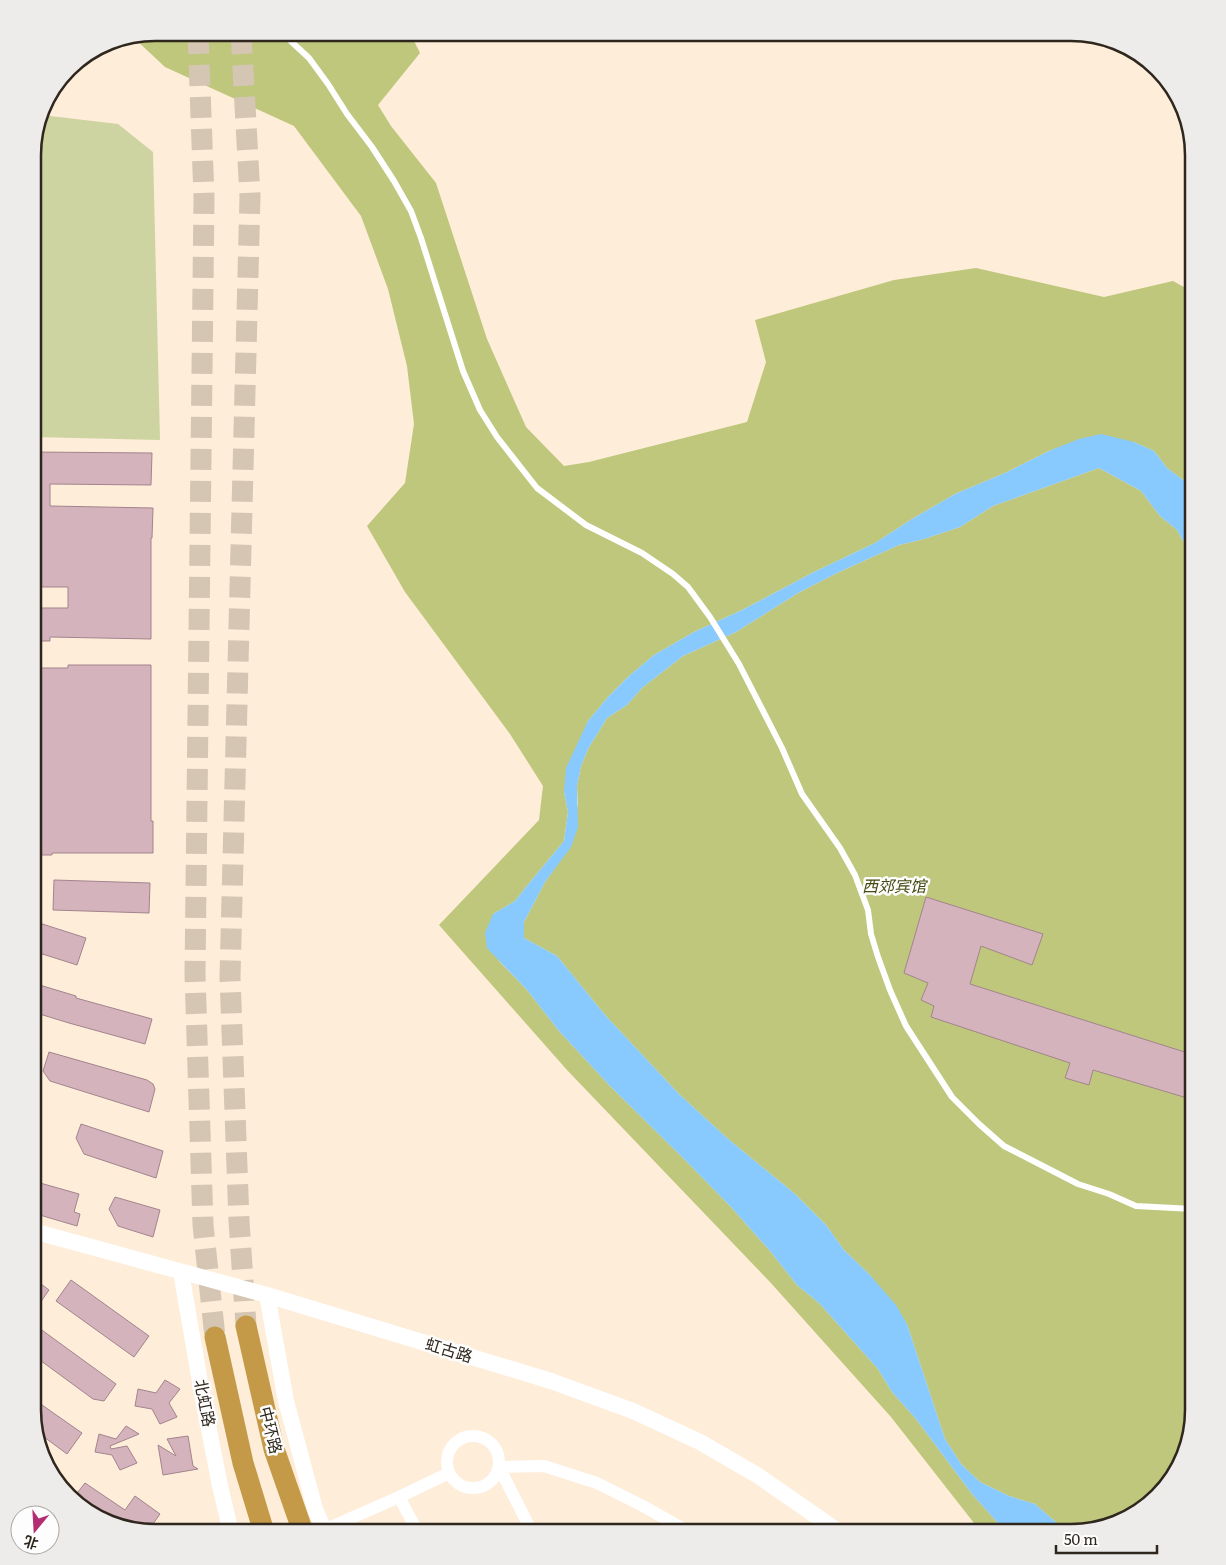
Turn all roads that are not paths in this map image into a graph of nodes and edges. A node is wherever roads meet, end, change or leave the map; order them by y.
1 (291, 41) edge
2 (1185, 1209) edge
3 (41, 1234) edge
4 (182, 1272) junction
5 (267, 1295) junction
6 (246, 1326) tunnel mouth
7 (215, 1336) tunnel mouth
8 (499, 1466) junction
9 (449, 1473) junction
10 (399, 1497) junction
11 (230, 1524) edge
12 (262, 1524) edge
13 (313, 1524) edge
14 (316, 1524) edge
15 (336, 1524) edge
16 (414, 1524) edge
17 (528, 1524) edge
18 (674, 1524) edge
19 (828, 1524) edge

1 - 2 lane
3 - 4 street, 虹古路
4 - 5 street, 虹古路
4 - 11 street, 北虹路
5 - 14 street
5 - 19 street, 虹古路
6 - 13 highway, 中环路
7 - 12 highway, 中环路
8 - 9 street
8 - 9 street
8 - 17 street
8 - 18 street
9 - 10 street
10 - 15 street
10 - 16 street

